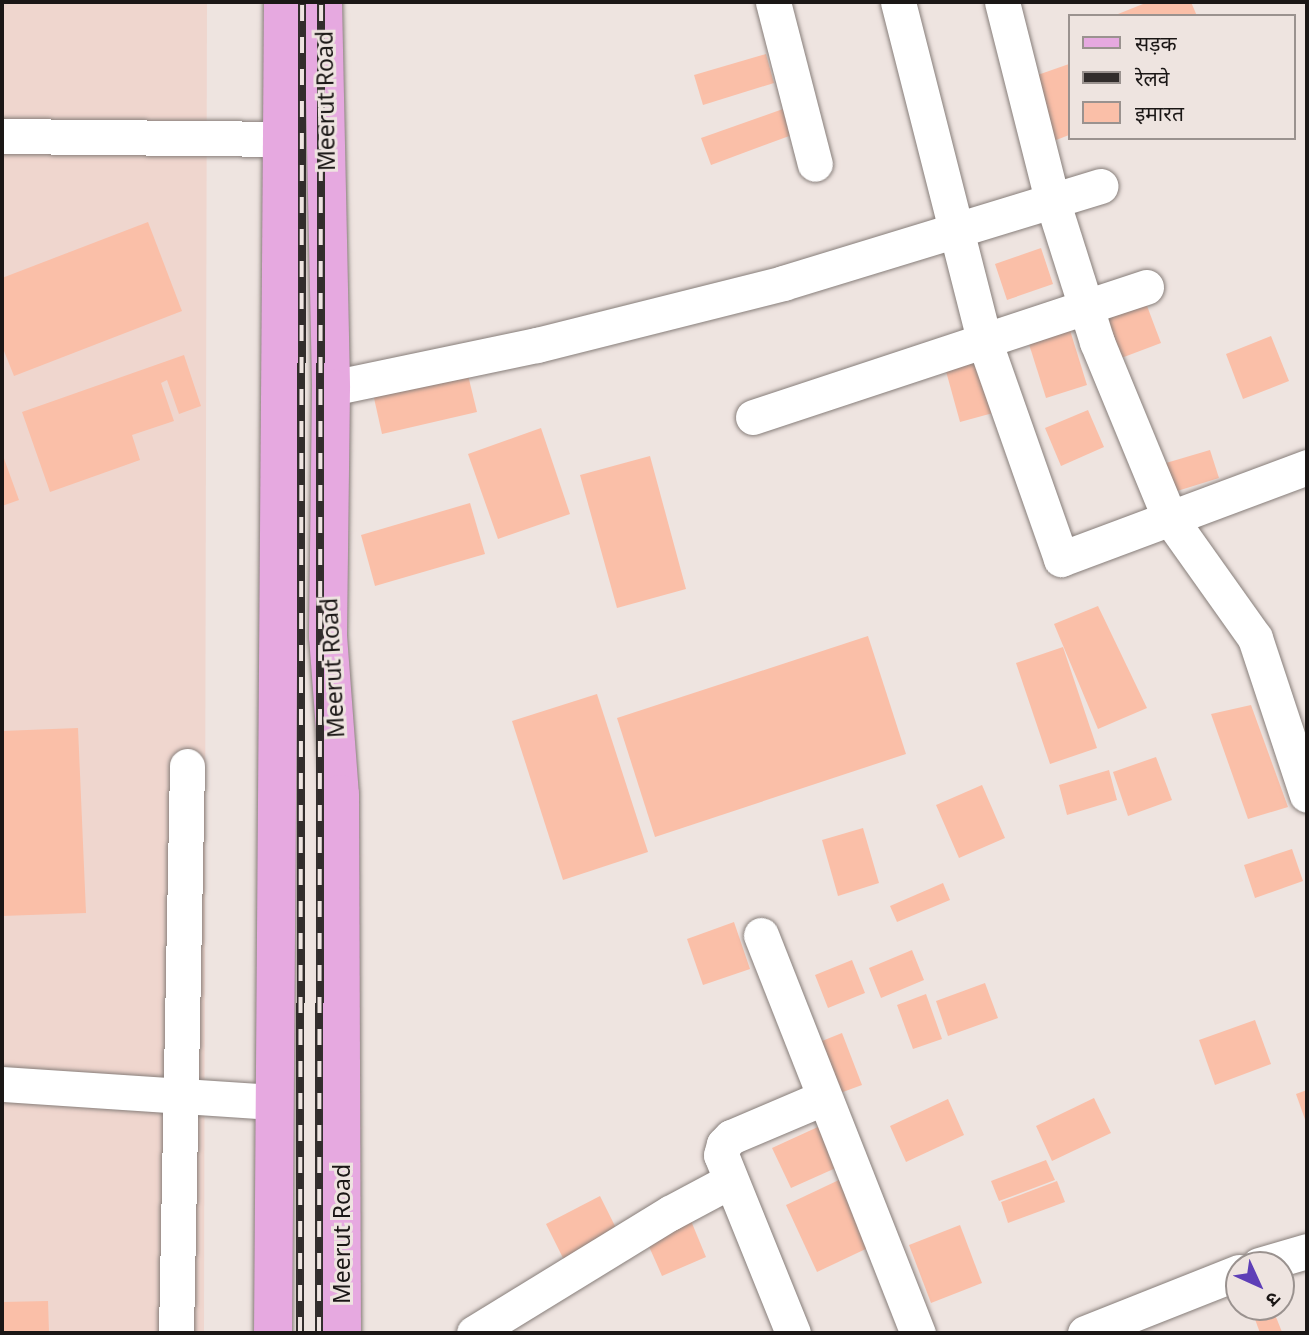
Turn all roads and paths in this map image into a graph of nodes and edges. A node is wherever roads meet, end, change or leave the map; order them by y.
1 (283, 2) edge
2 (323, 2) edge
3 (773, 2) edge
4 (898, 2) edge
5 (1002, 2) edge
6 (2, 136) edge
7 (281, 139) junction
8 (326, 141) junction
9 (815, 164) dead end
10 (1100, 186) dead end
11 (1052, 200) junction
12 (956, 230) junction
13 (1146, 287) dead end
14 (1086, 309) junction
15 (985, 343) junction
16 (331, 388) junction
17 (753, 417) dead end
18 (1307, 467) edge
19 (1169, 517) junction
20 (187, 766) dead end
21 (1307, 795) edge
22 (761, 935) dead end
23 (2, 1084) edge
24 (181, 1094) junction
25 (823, 1098) junction
26 (274, 1102) junction
27 (730, 1181) junction
28 (1225, 1278) edge
29 (176, 1333) edge
30 (273, 1333) edge
31 (342, 1333) edge
32 (474, 1333) edge
33 (793, 1333) edge
34 (918, 1333) edge
35 (1085, 1333) edge

1 - 7 main road, Meerut Road
2 - 8 main road, Meerut Road
3 - 9 street
4 - 12 street
5 - 11 street
6 - 7 street
7 - 8 main road
7 - 26 main road, Meerut Road
8 - 16 main road, Meerut Road
10 - 11 street
11 - 12 street
11 - 14 street
12 - 15 street
12 - 16 street
13 - 14 street
14 - 15 street
14 - 19 street
15 - 17 street
15 - 19 street
16 - 31 main road, Meerut Road
18 - 19 street
19 - 21 street
20 - 24 street
22 - 25 street
23 - 24 street
24 - 26 street
24 - 29 street
25 - 27 street
25 - 34 street
26 - 30 main road, Meerut Road
27 - 32 street
27 - 33 street
28 - 35 street

